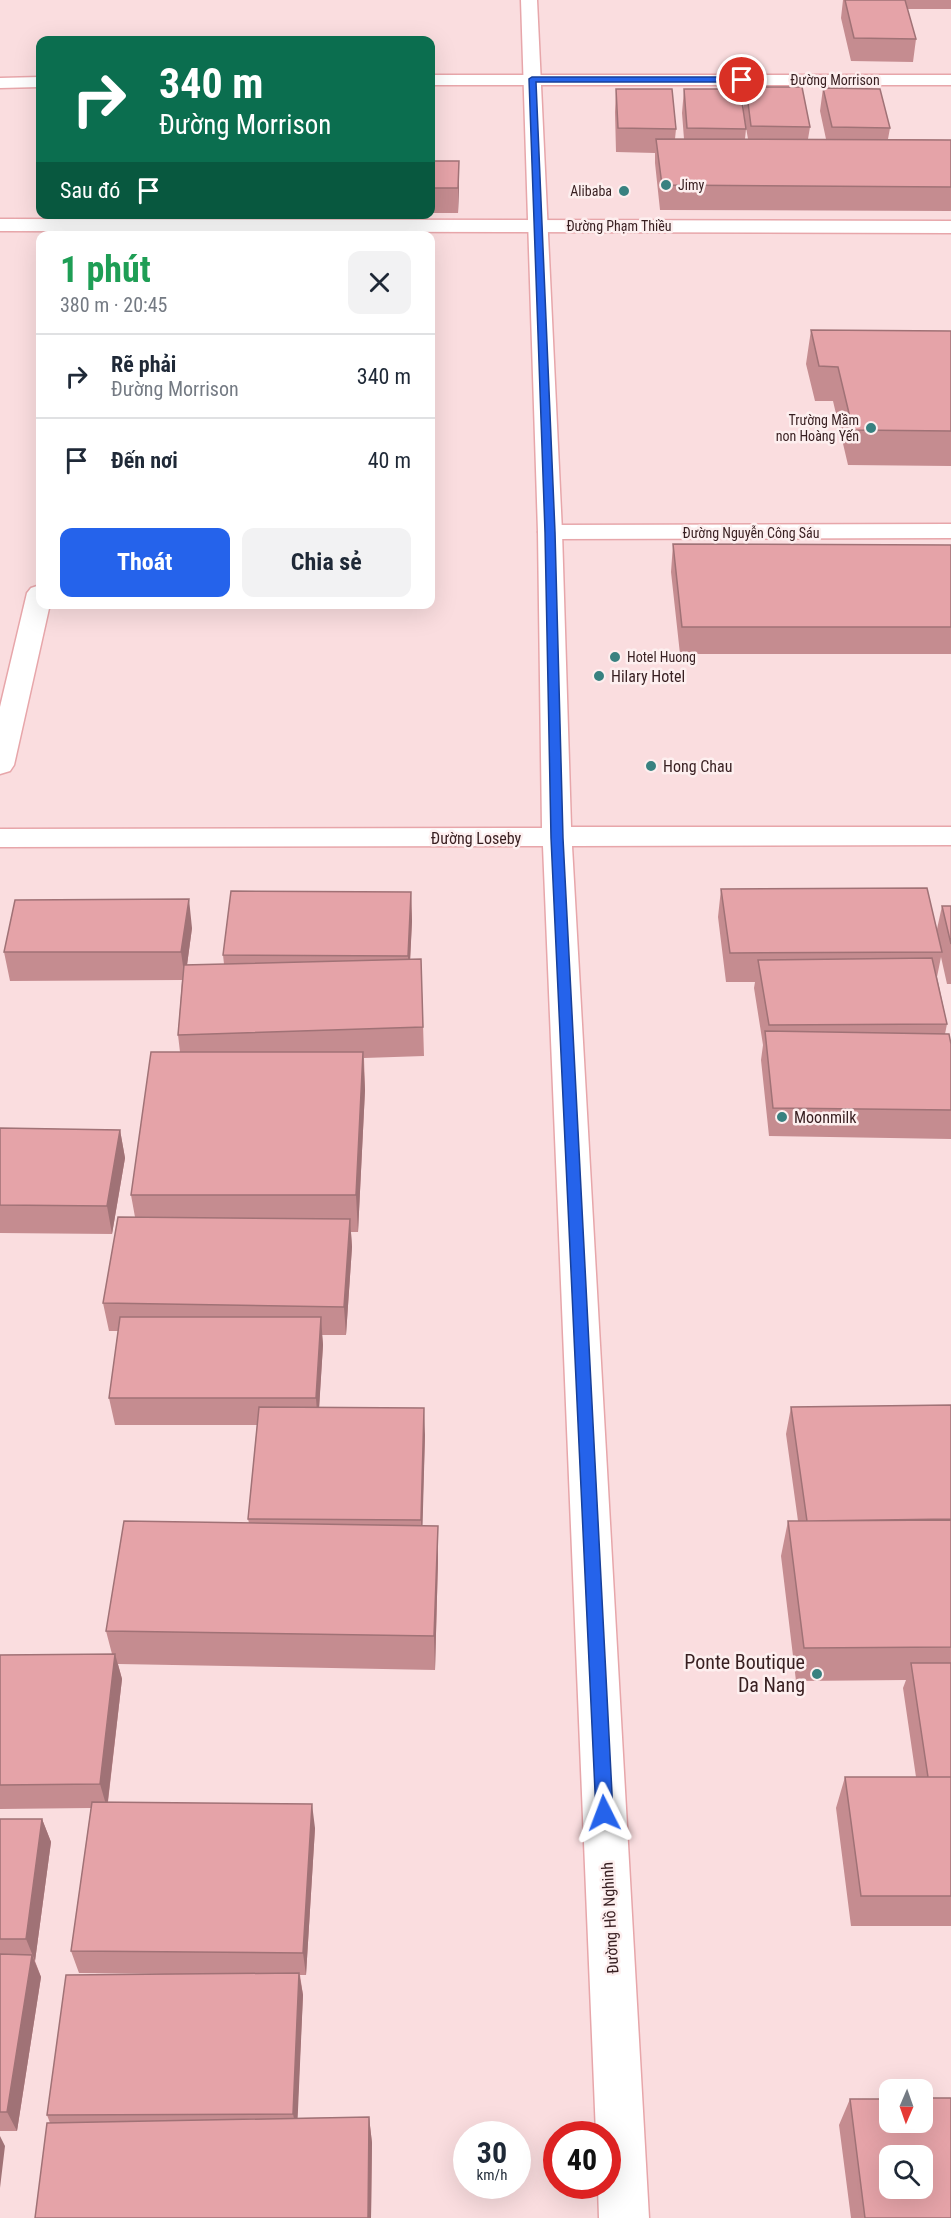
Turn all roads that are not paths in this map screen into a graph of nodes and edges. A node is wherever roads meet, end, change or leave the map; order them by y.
1 (529, 0) edge
2 (532, 79) junction
3 (435, 80) edge
4 (951, 80) edge
5 (36, 82) edge
6 (0, 83) edge
7 (0, 225) edge
8 (537, 226) junction
9 (951, 226) edge
10 (126, 231) edge
11 (951, 531) edge
12 (550, 532) junction
13 (36, 609) edge
14 (0, 765) edge
15 (951, 836) edge
16 (0, 838) edge
17 (557, 838) junction
18 (624, 2218) edge

1 - 2 street, Đường Hồ Nghinh
2 - 3 street, Đường Morrison
2 - 4 street, Đường Morrison
2 - 8 street, Đường Hồ Nghinh
5 - 6 street
7 - 10 street, Đường Phạm Thiều
8 - 9 street, Đường Phạm Thiều
8 - 10 street, Đường Phạm Thiều
8 - 12 street, Đường Hồ Nghinh
11 - 12 street, Đường Nguyễn Công Sáu
12 - 17 street, Đường Hồ Nghinh
13 - 14 street
15 - 17 street, Đường Loseby
16 - 17 street, Đường Loseby
17 - 18 street, Đường Hồ Nghinh

